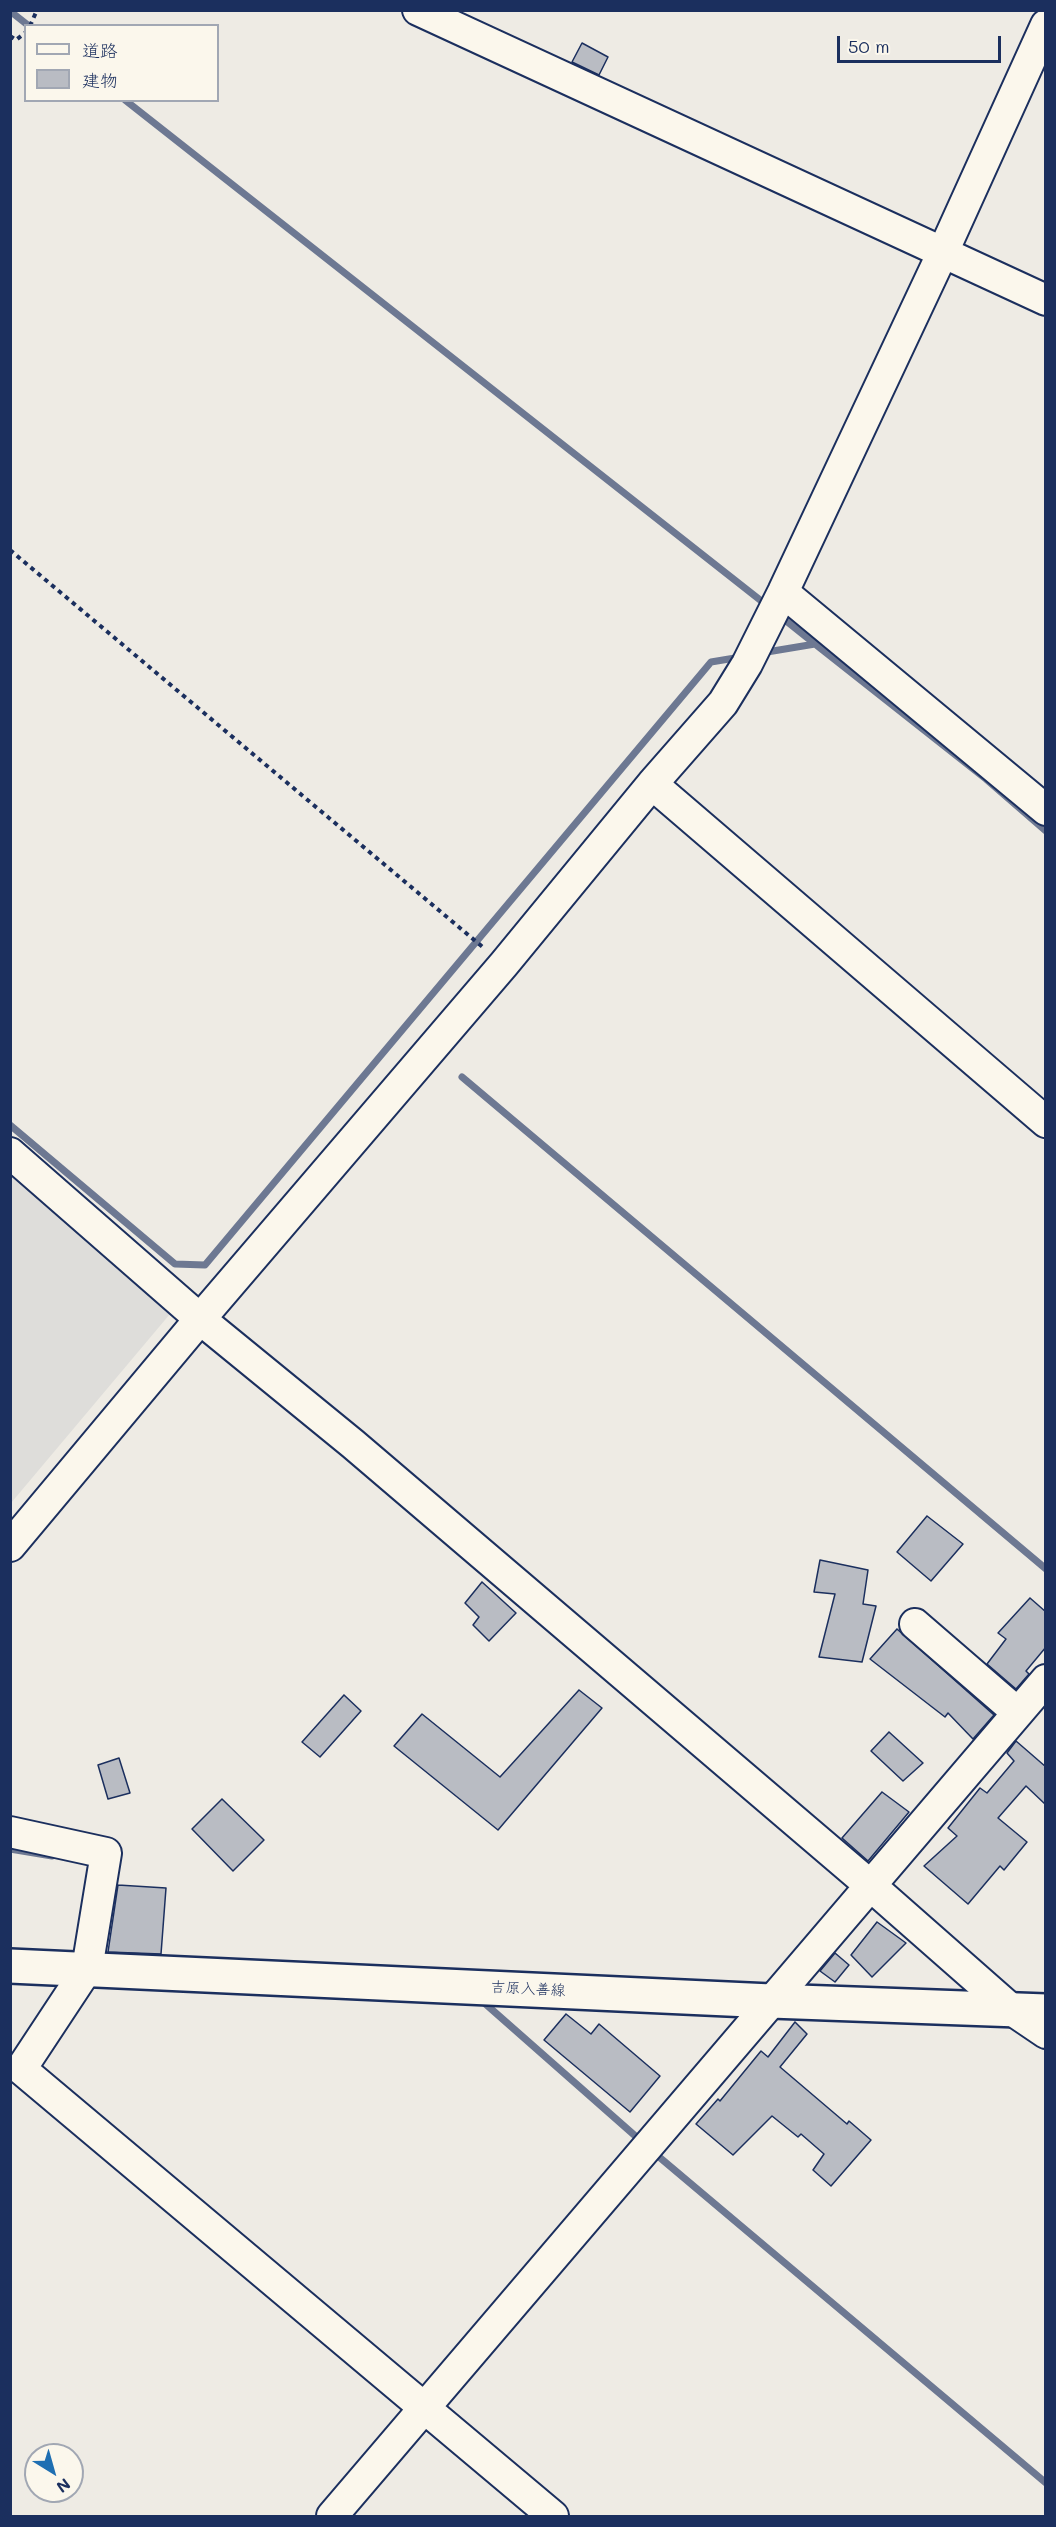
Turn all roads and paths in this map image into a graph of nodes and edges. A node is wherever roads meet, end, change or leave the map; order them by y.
1 (37, 10) edge
2 (418, 10) edge
3 (31, 24) edge
4 (1046, 26) edge
5 (24, 34) edge
6 (10, 36) edge
7 (943, 252) junction
8 (1046, 300) edge
9 (10, 550) edge
10 (783, 592) junction
11 (652, 784) junction
12 (1046, 810) edge
13 (504, 964) junction
14 (1046, 1122) edge
15 (10, 1153) edge
16 (200, 1319) junction
17 (10, 1546) edge
18 (915, 1624) dead end
19 (1046, 1680) edge
20 (1018, 1713) junction
21 (10, 1832) edge
22 (871, 1886) junction
23 (10, 1966) edge
24 (87, 1969) junction
25 (771, 2001) junction
26 (1012, 2010) junction
27 (1046, 2011) edge
28 (1046, 2033) edge
29 (16, 2076) edge
30 (424, 2407) junction
31 (332, 2517) edge
32 (553, 2517) edge

1 - 3 path
2 - 7 street
4 - 7 street
5 - 6 path
7 - 8 street
7 - 10 street
9 - 13 path
10 - 11 street
10 - 12 street
11 - 13 street
11 - 14 street
13 - 16 street
15 - 16 street
16 - 17 street
16 - 22 street
18 - 20 street
19 - 20 street
20 - 22 street
21 - 24 street
22 - 25 street
22 - 26 street
23 - 24 main road, 吉原入善線
24 - 25 main road, 吉原入善線
24 - 29 street
25 - 26 main road, 吉原入善線
25 - 30 street
26 - 27 main road, 吉原入善線
26 - 28 street
29 - 30 street
30 - 31 street
30 - 32 street

